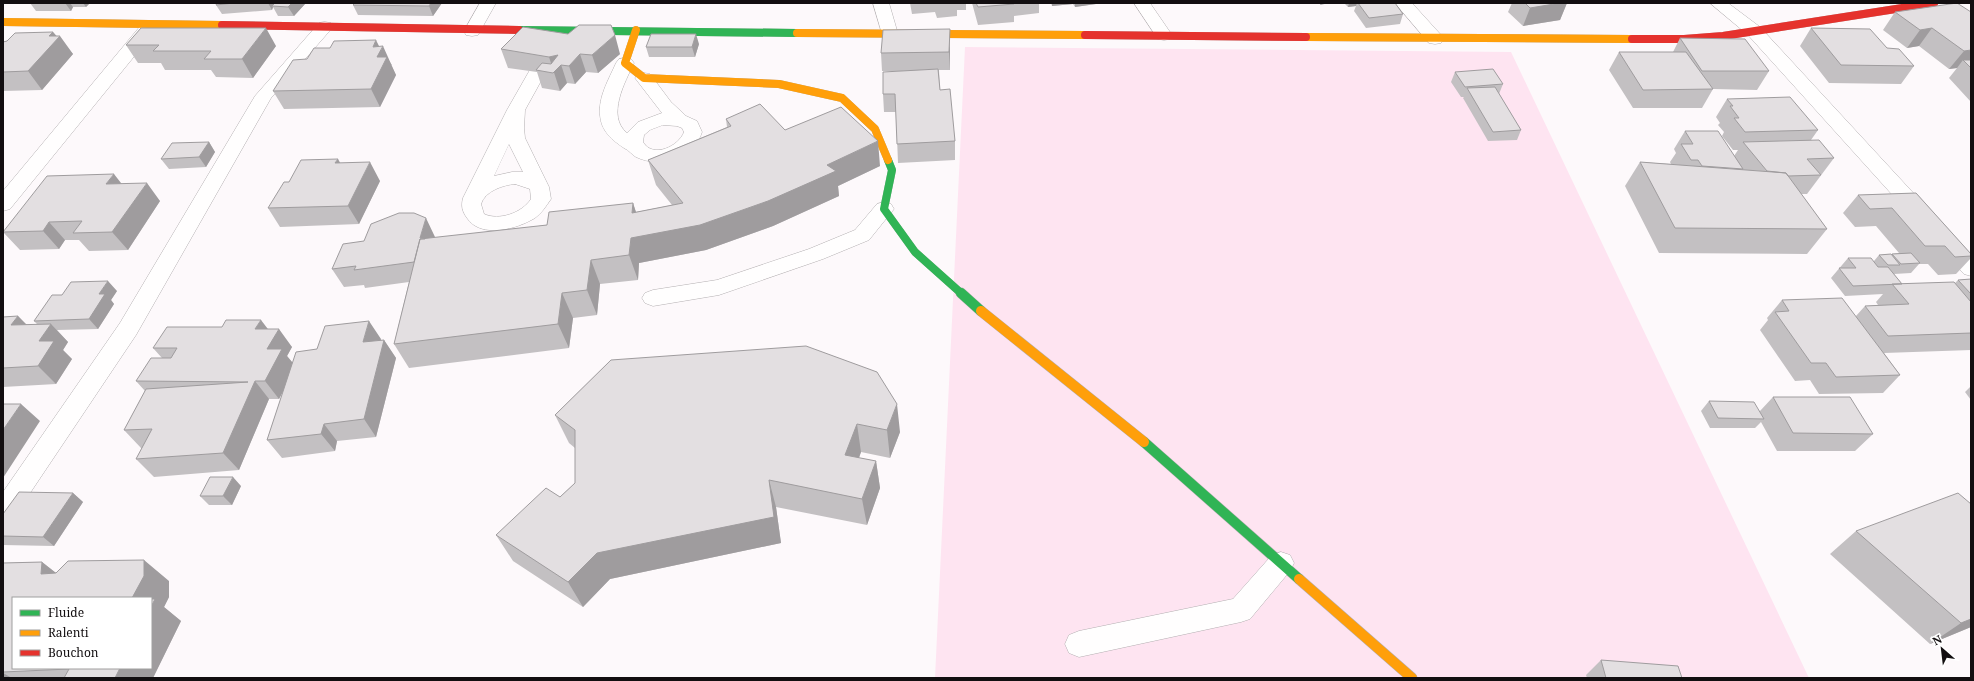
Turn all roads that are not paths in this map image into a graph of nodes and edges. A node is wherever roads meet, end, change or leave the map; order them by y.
1 (488, 3) edge
2 (881, 3) edge
3 (1142, 3) edge
4 (1403, 3) edge
5 (1718, 3) edge
6 (1934, 3) edge
7 (3, 22) edge
8 (152, 24) junction
9 (325, 27) junction
10 (562, 30) junction
11 (636, 30) junction
12 (472, 31) junction
13 (1754, 31) junction
14 (890, 34) junction
15 (1164, 35) junction
16 (1435, 39) junction
17 (552, 48) edge
18 (625, 63) junction
19 (537, 72) edge
20 (644, 78) junction
21 (516, 110) junction
22 (680, 120) junction
23 (636, 147) junction
24 (538, 185) junction
25 (473, 198) junction
26 (3, 204) edge
27 (884, 209) junction
28 (1971, 269) edge
29 (653, 298) dead end
30 (3, 512) edge
31 (1281, 563) junction
32 (1079, 644) dead end
33 (1412, 678) edge

1 - 12 street
2 - 14 street
3 - 15 street
4 - 16 street
5 - 13 street
6 - 13 street
7 - 8 street
8 - 9 street
8 - 26 street
9 - 12 street
9 - 30 street
10 - 11 street
10 - 12 street
10 - 17 street
11 - 14 street
11 - 18 street
13 - 16 street
13 - 28 street
14 - 15 street
15 - 16 street
18 - 20 street
18 - 23 street
19 - 21 street
20 - 22 street
20 - 27 street
21 - 24 street
21 - 25 street
22 - 23 street
22 - 23 street
24 - 25 street
24 - 25 street
27 - 29 street
27 - 31 street
31 - 32 street
31 - 33 street

